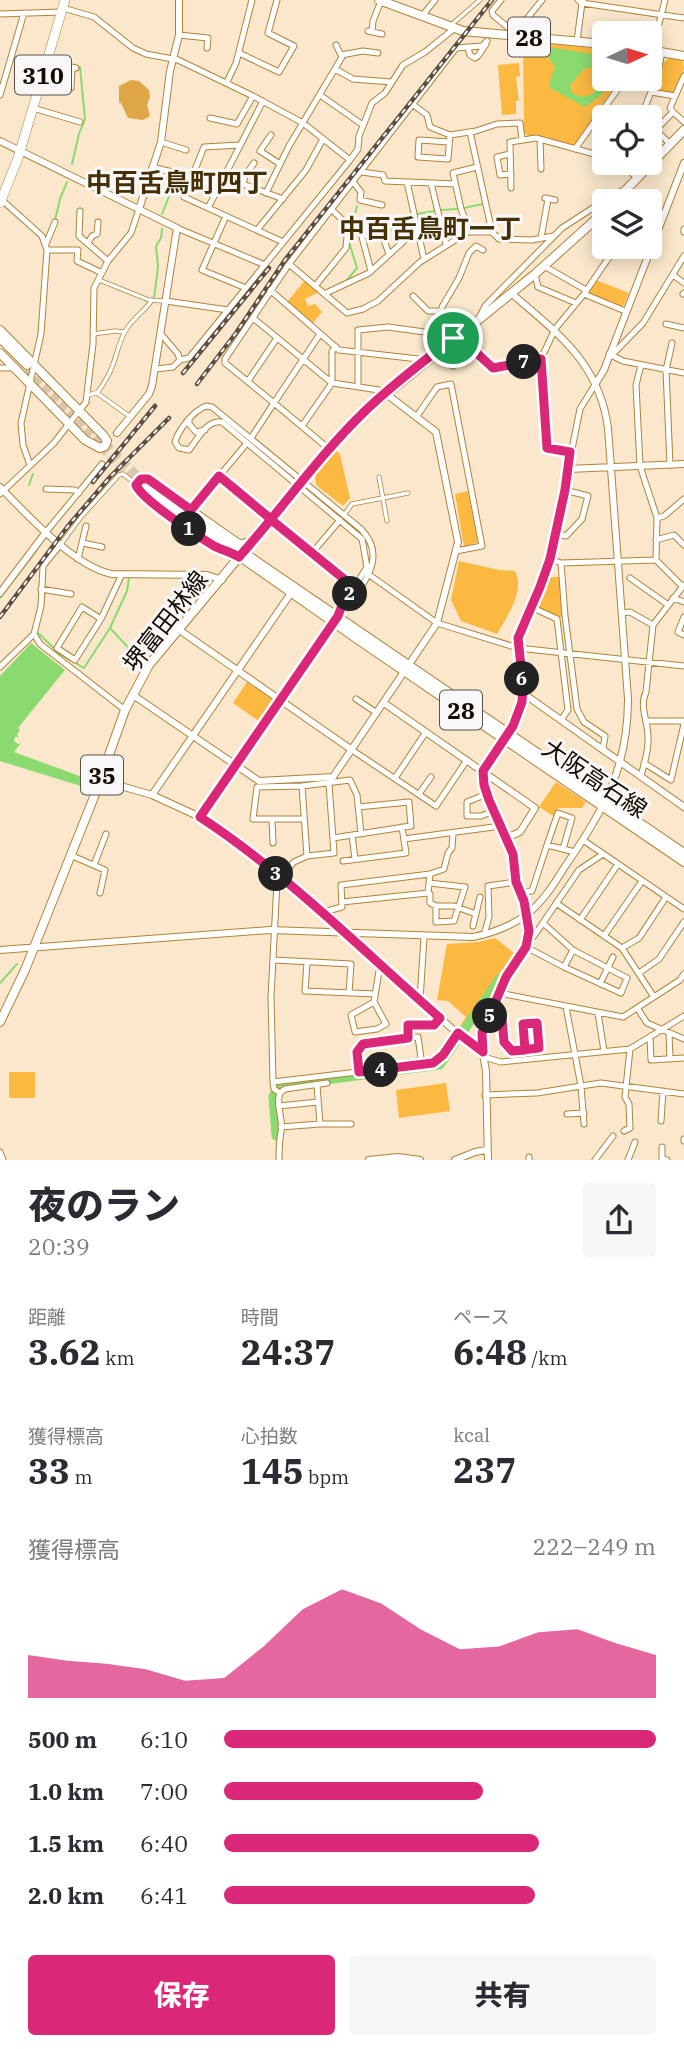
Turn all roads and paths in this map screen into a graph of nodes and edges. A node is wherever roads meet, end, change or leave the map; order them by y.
1 (179, 0) edge
2 (252, 0) edge
3 (277, 0) edge
4 (380, 0) edge
5 (435, 0) edge
6 (480, 0) edge
7 (501, 0) edge
8 (542, 0) edge
9 (626, 0) edge
10 (664, 0) edge
11 (581, 1) edge
12 (63, 7) edge
13 (621, 9) junction
14 (24, 13) junction
15 (0, 14) edge
16 (659, 15) junction
17 (422, 16) junction
18 (684, 18) edge
19 (524, 21) junction
20 (658, 21) edge
21 (452, 27) junction
22 (382, 34) dead end
23 (179, 35) junction
24 (524, 37) junction
25 (487, 38) junction
26 (578, 41) junction
27 (592, 43) edge
28 (336, 45) dead end
29 (207, 48) dead end
30 (456, 48) junction
31 (468, 48) junction
32 (239, 52) junction
33 (663, 52) joint
34 (378, 53) dead end
35 (341, 55) junction
36 (662, 56) edge
37 (684, 56) edge
38 (475, 58) junction
39 (173, 59) junction
40 (46, 62) junction
41 (335, 69) junction
42 (684, 76) edge
43 (227, 82) junction
44 (391, 82) junction
45 (71, 88) dead end
46 (616, 91) edge
47 (651, 92) joint
48 (0, 95) edge
49 (320, 95) junction
50 (253, 96) junction
51 (675, 96) junction
52 (262, 101) junction
53 (412, 104) junction
54 (646, 105) edge
55 (33, 108) junction
56 (673, 112) junction
57 (210, 118) dead end
58 (79, 122) dead end
59 (684, 122) edge
60 (303, 123) junction
61 (662, 124) edge
62 (363, 125) junction
63 (684, 130) edge
64 (470, 132) junction
65 (271, 135) dead end
66 (662, 136) edge
67 (323, 139) junction
68 (450, 139) junction
69 (522, 139) junction
70 (540, 139) junction
71 (0, 141) edge
72 (160, 142) junction
73 (670, 144) junction
74 (240, 145) junction
75 (575, 149) junction
76 (186, 150) dead end
77 (21, 151) junction
78 (592, 153) edge
79 (510, 154) junction
80 (350, 160) junction
81 (254, 163) dead end
82 (281, 164) junction
83 (152, 167) junction
84 (477, 167) junction
85 (683, 168) edge
86 (541, 169) dead end
87 (362, 172) junction
88 (511, 174) junction
89 (634, 175) edge
90 (192, 177) junction
91 (224, 177) junction
92 (637, 178) junction
93 (407, 182) junction
94 (353, 183) junction
95 (431, 183) junction
96 (455, 184) junction
97 (243, 185) junction
98 (511, 188) dead end
99 (628, 189) edge
100 (266, 193) junction
101 (283, 199) junction
102 (549, 199) dead end
103 (1, 202) edge
104 (382, 205) dead end
105 (208, 208) junction
106 (592, 208) edge
107 (139, 209) junction
108 (332, 210) junction
109 (80, 211) dead end
110 (226, 216) junction
111 (662, 217) edge
112 (55, 222) dead end
113 (99, 222) dead end
114 (592, 223) edge
115 (177, 228) junction
116 (417, 229) junction
117 (257, 230) junction
118 (470, 232) junction
119 (492, 232) junction
120 (79, 236) junction
121 (553, 236) junction
122 (541, 238) junction
123 (214, 242) junction
124 (283, 242) junction
125 (88, 243) junction
126 (446, 245) junction
127 (47, 247) junction
128 (78, 250) junction
129 (483, 250) dead end
130 (389, 254) junction
131 (684, 257) edge
132 (424, 259) junction
133 (608, 259) edge
134 (645, 259) edge
135 (108, 261) junction
136 (289, 264) junction
137 (265, 265) junction
138 (544, 266) junction
139 (370, 271) junction
140 (100, 272) junction
141 (535, 274) junction
142 (673, 275) junction
143 (96, 279) junction
144 (684, 284) edge
145 (316, 285) junction
146 (246, 288) junction
147 (270, 290) junction
148 (585, 292) junction
149 (326, 293) junction
150 (511, 293) junction
151 (412, 296) dead end
152 (152, 300) junction
153 (166, 301) junction
154 (576, 303) junction
155 (228, 310) junction
156 (442, 311) junction
157 (625, 311) junction
158 (253, 318) junction
159 (478, 319) junction
160 (666, 324) dead end
161 (684, 328) edge
162 (555, 329) junction
163 (0, 330) edge
164 (124, 332) junction
165 (93, 334) junction
166 (160, 334) junction
167 (320, 334) junction
168 (452, 336) junction
169 (0, 338) edge
170 (277, 338) junction
171 (0, 346) edge
172 (336, 347) junction
173 (439, 349) junction
174 (681, 349) dead end
175 (473, 351) junction
176 (358, 352) junction
177 (0, 353) edge
178 (610, 354) junction
179 (303, 359) junction
180 (541, 359) junction
181 (180, 360) junction
182 (426, 360) junction
183 (641, 365) junction
184 (29, 367) junction
185 (0, 368) edge
186 (14, 368) junction
187 (156, 369) junction
188 (666, 370) junction
189 (684, 373) edge
190 (248, 381) junction
191 (332, 383) junction
192 (596, 383) junction
193 (30, 384) junction
194 (358, 386) junction
195 (97, 393) junction
196 (385, 393) junction
197 (89, 395) junction
198 (274, 403) junction
199 (81, 412) junction
200 (130, 416) junction
201 (416, 416) junction
202 (189, 420) junction
203 (70, 425) junction
204 (302, 426) junction
205 (205, 430) junction
206 (117, 433) junction
207 (102, 434) junction
208 (249, 440) junction
209 (105, 446) junction
210 (329, 449) junction
211 (570, 452) junction
212 (102, 464) dead end
213 (684, 464) edge
214 (30, 465) junction
215 (670, 465) junction
216 (640, 466) junction
217 (611, 467) junction
218 (568, 469) junction
219 (219, 476) junction
220 (379, 477) dead end
221 (301, 483) junction
222 (140, 484) junction
223 (46, 489) dead end
224 (565, 490) junction
225 (1, 491) edge
226 (79, 493) junction
227 (408, 493) dead end
228 (383, 498) junction
229 (684, 499) edge
230 (191, 510) junction
231 (342, 517) junction
232 (657, 518) junction
233 (270, 519) junction
234 (387, 521) dead end
235 (86, 526) dead end
236 (46, 532) junction
237 (555, 533) junction
238 (252, 540) junction
239 (656, 540) junction
240 (83, 543) junction
241 (61, 544) junction
242 (684, 545) edge
243 (102, 547) dead end
244 (456, 551) junction
245 (312, 553) junction
246 (241, 554) junction
247 (78, 559) junction
248 (550, 559) junction
249 (656, 560) junction
250 (617, 561) junction
251 (561, 563) junction
252 (122, 574) junction
253 (367, 574) junction
254 (630, 578) dead end
255 (222, 580) junction
256 (683, 586) edge
257 (355, 588) junction
258 (41, 589) junction
259 (0, 593) edge
260 (291, 593) junction
261 (71, 594) dead end
262 (673, 598) junction
263 (684, 602) edge
264 (667, 604) junction
265 (531, 607) junction
266 (622, 613) junction
267 (684, 617) edge
268 (101, 619) junction
269 (336, 619) junction
270 (437, 623) junction
271 (653, 625) junction
272 (178, 629) junction
273 (34, 634) junction
274 (684, 635) edge
275 (26, 640) junction
276 (40, 644) junction
277 (518, 648) junction
278 (561, 653) junction
279 (570, 654) junction
280 (625, 660) junction
281 (649, 663) junction
282 (684, 666) edge
283 (0, 667) edge
284 (407, 669) junction
285 (238, 670) junction
286 (524, 694) junction
287 (132, 695) junction
288 (356, 699) dead end
289 (281, 700) junction
290 (384, 703) junction
291 (125, 710) junction
292 (377, 713) junction
293 (561, 720) junction
294 (646, 721) junction
295 (684, 723) edge
296 (426, 732) junction
297 (193, 736) junction
298 (506, 736) junction
299 (603, 749) junction
300 (352, 750) junction
301 (467, 760) junction
302 (620, 762) junction
303 (645, 763) junction
304 (675, 763) junction
305 (236, 765) junction
306 (684, 765) edge
307 (483, 771) junction
308 (431, 776) dead end
309 (641, 776) junction
310 (395, 778) junction
311 (100, 780) junction
312 (328, 783) junction
313 (302, 786) junction
314 (419, 794) junction
315 (487, 794) junction
316 (152, 795) junction
317 (605, 804) junction
318 (358, 807) junction
319 (684, 807) edge
320 (494, 811) junction
321 (200, 817) junction
322 (272, 819) junction
323 (304, 819) junction
324 (501, 826) junction
325 (402, 827) junction
326 (453, 832) junction
327 (106, 834) dead end
328 (361, 834) junction
329 (352, 835) junction
330 (333, 838) junction
331 (506, 838) junction
332 (404, 839) junction
333 (583, 840) junction
334 (273, 842) dead end
335 (547, 845) junction
336 (563, 849) junction
337 (575, 852) junction
338 (684, 853) edge
339 (603, 854) junction
340 (70, 855) junction
341 (307, 856) junction
342 (355, 859) junction
343 (343, 861) dead end
344 (684, 862) edge
345 (618, 864) junction
346 (94, 865) junction
347 (430, 874) junction
348 (280, 877) junction
349 (642, 881) junction
350 (516, 882) junction
351 (429, 883) junction
352 (428, 892) junction
353 (520, 892) junction
354 (100, 893) dead end
355 (480, 897) dead end
356 (666, 897) junction
357 (342, 902) junction
358 (556, 903) junction
359 (436, 906) junction
360 (457, 907) junction
361 (684, 909) edge
362 (320, 913) junction
363 (476, 914) junction
364 (527, 914) junction
365 (580, 920) junction
366 (684, 922) edge
367 (543, 923) junction
368 (473, 926) dead end
369 (275, 930) junction
370 (343, 933) junction
371 (484, 935) junction
372 (604, 936) junction
373 (424, 937) junction
374 (527, 943) junction
375 (34, 946) junction
376 (622, 948) junction
377 (0, 950) edge
378 (573, 950) junction
379 (613, 957) dead end
380 (274, 960) junction
381 (307, 961) junction
382 (380, 965) junction
383 (564, 967) junction
384 (608, 968) junction
385 (639, 973) junction
386 (684, 974) edge
387 (600, 984) junction
388 (349, 993) junction
389 (499, 993) junction
390 (375, 994) junction
391 (654, 997) junction
392 (420, 1000) junction
393 (374, 1002) junction
394 (566, 1007) junction
395 (638, 1009) junction
396 (598, 1013) junction
397 (684, 1016) edge
398 (489, 1017) junction
399 (440, 1018) junction
400 (0, 1022) edge
401 (662, 1029) junction
402 (669, 1032) junction
403 (460, 1035) junction
404 (650, 1037) junction
405 (683, 1037) edge
406 (408, 1038) junction
407 (630, 1049) junction
408 (525, 1050) junction
409 (604, 1051) junction
410 (576, 1054) junction
411 (484, 1055) junction
412 (670, 1059) junction
413 (684, 1059) edge
414 (422, 1065) junction
415 (359, 1072) junction
416 (327, 1083) dead end
417 (317, 1085) junction
418 (581, 1086) junction
419 (628, 1086) junction
420 (276, 1088) junction
421 (663, 1091) junction
422 (485, 1094) junction
423 (684, 1094) edge
424 (318, 1102) junction
425 (279, 1106) junction
426 (584, 1112) junction
427 (568, 1114) dead end
428 (661, 1121) dead end
429 (320, 1124) junction
430 (351, 1124) dead end
431 (584, 1124) dead end
432 (281, 1127) junction
433 (624, 1131) dead end
434 (613, 1136) dead end
435 (635, 1142) dead end
436 (662, 1147) dead end
437 (486, 1150) junction
438 (0, 1152) edge
439 (4, 1160) edge
440 (279, 1160) edge
441 (369, 1160) edge
442 (420, 1160) edge
443 (455, 1160) edge
444 (488, 1160) edge
445 (595, 1160) edge
446 (628, 1160) edge
447 (667, 1160) edge

1 - 23 street
2 - 32 street
3 - 32 street
4 - 17 main road, 28
4 - 22 street
5 - 17 street
6 - 21 street
7 - 19 street
8 - 19 street
9 - 13 street
10 - 16 street
11 - 13 street
11 - 26 street
12 - 14 street
12 - 39 street
12 - 40 highway, 310
13 - 16 street
14 - 15 street
14 - 48 street
16 - 18 street
16 - 20 street
17 - 21 main road, 28
19 - 24 street
21 - 25 main road, 28
21 - 44 street
23 - 29 street
23 - 39 street
24 - 25 main road, 28
24 - 26 main road, 28
25 - 31 street
25 - 38 street
26 - 27 main road, 28
28 - 35 street
30 - 31 street
30 - 38 street
30 - 53 street
31 - 38 street
32 - 43 street
33 - 36 street
33 - 37 main road
34 - 35 street
35 - 41 street
39 - 43 street
39 - 72 street
40 - 45 street
40 - 55 highway, 310
41 - 44 street
41 - 49 street
42 - 51 street
43 - 50 street
44 - 62 street
46 - 75 street
47 - 51 street
47 - 54 street
49 - 60 street
49 - 62 street
50 - 52 street
50 - 57 street
51 - 56 street
52 - 60 street
52 - 74 street
53 - 68 street
53 - 87 street
55 - 58 street
55 - 77 highway, 310
56 - 59 street
56 - 61 street
60 - 67 street
60 - 82 street
62 - 80 street
63 - 73 main road
64 - 68 street
64 - 69 street
64 - 84 street
65 - 82 street
66 - 73 street
67 - 80 street
67 - 101 street
68 - 68 street
69 - 70 street
69 - 79 street
70 - 75 street
70 - 86 street
71 - 77 street
72 - 76 street
72 - 83 street
73 - 92 main road
74 - 90 street
74 - 91 street
75 - 78 street
77 - 103 highway, 310
77 - 107 street
79 - 88 street
79 - 88 street
80 - 124 street
81 - 97 street
82 - 100 street
83 - 90 street
83 - 107 street
84 - 96 street
84 - 119 street
85 - 111 street
87 - 93 street
87 - 94 street
88 - 98 street
89 - 92 street
90 - 105 street
91 - 97 street
91 - 105 street
92 - 99 main road
93 - 95 street
93 - 116 street
94 - 104 street
94 - 108 street
95 - 96 street
95 - 126 street
96 - 118 street
97 - 100 street
100 - 101 street
101 - 117 street
102 - 122 street
103 - 127 street
105 - 110 street
106 - 121 street
107 - 115 street
107 - 135 street
108 - 136 street
108 - 145 street
109 - 120 street
110 - 117 street
110 - 123 street
112 - 127 street
113 - 125 street
114 - 138 main road, 堺富田林線 / 35
115 - 123 street
115 - 153 street
116 - 130 street
116 - 132 street
117 - 124 street
118 - 119 street
118 - 126 street
119 - 122 street
120 - 125 street
120 - 128 street
121 - 122 street
121 - 159 street
123 - 137 street
123 - 146 street
124 - 137 street
125 - 135 street
126 - 132 street
127 - 128 street
127 - 184 street
128 - 140 street
129 - 156 street
130 - 139 street
130 - 139 street
131 - 142 street
132 - 149 street
133 - 148 street
134 - 157 street
135 - 140 street
136 - 145 street
136 - 147 street
137 - 146 street
138 - 141 main road, 堺富田林線 / 35
138 - 148 street
139 - 149 street
140 - 143 street
141 - 150 main road, 堺富田林線 / 35
141 - 154 street
142 - 144 street
142 - 178 street
143 - 152 street
143 - 165 street
145 - 149 street
146 - 155 street
147 - 158 street
147 - 167 street
148 - 154 street
148 - 157 street
150 - 159 main road, 堺富田林線 / 35
150 - 162 street
151 - 156 street
152 - 153 street
152 - 164 street
153 - 155 street
153 - 166 street
154 - 162 street
155 - 181 street
156 - 168 street
157 - 178 street
158 - 170 street
158 - 190 street
159 - 168 main road, 堺富田林線 / 35
160 - 161 street
162 - 180 street
162 - 192 street
163 - 184 main road
164 - 165 street
164 - 195 street
165 - 197 street
166 - 181 street
166 - 187 street
167 - 172 street
167 - 179 street
168 - 173 main road, 堺富田林線 / 35
168 - 175 street
168 - 176 street
169 - 184 main road
170 - 179 street
170 - 190 street
171 - 184 main road
172 - 176 street
172 - 191 street
173 - 175 street
173 - 182 main road, 堺富田林線 / 35
174 - 188 street
175 - 180 street
176 - 182 street
176 - 194 street
177 - 186 main road
178 - 183 street
178 - 192 street
179 - 191 street
179 - 198 street
180 - 211 street
181 - 187 street
182 - 196 main road, 堺富田林線 / 35
183 - 188 street
183 - 216 street
184 - 193 street
184 - 199 main road
185 - 186 street
186 - 193 main road
187 - 200 street
188 - 189 street
188 - 215 street
190 - 198 street
191 - 194 street
191 - 204 street
192 - 211 street
192 - 217 street
193 - 203 main road
193 - 214 street
194 - 196 street
195 - 197 street
195 - 200 street
196 - 201 street
196 - 210 main road, 堺富田林線 / 35
197 - 199 street
198 - 204 street
198 - 208 street
199 - 203 street
199 - 207 main road
200 - 206 street
201 - 244 street
201 - 244 street
202 - 205 street
202 - 205 street
202 - 208 street
203 - 209 main road
203 - 214 street
204 - 210 street
205 - 208 street
206 - 207 street
206 - 209 street
207 - 209 main road
208 - 219 street
208 - 221 street
210 - 221 main road, 堺富田林線 / 35
211 - 218 street
212 - 226 street
213 - 215 street
214 - 225 street
215 - 216 street
216 - 217 street
216 - 232 street
217 - 218 street
217 - 250 street
218 - 224 street
219 - 230 street
219 - 233 street
220 - 228 street
221 - 231 street
221 - 233 main road, 堺富田林線 / 35
222 - 230 street
222 - 241 street
222 - 246 main road, 大阪高石線 / 28
222 - 246 main road, 大阪高石線 / 28
223 - 226 street
224 - 237 street
224 - 237 street
225 - 236 street
226 - 236 street
227 - 228 street
228 - 231 street
228 - 234 street
229 - 232 street
230 - 238 street
231 - 245 street
231 - 253 street
232 - 239 street
233 - 238 main road, 堺富田林線 / 35
233 - 245 street
235 - 240 street
236 - 241 street
236 - 259 street
237 - 248 street
238 - 246 main road, 堺富田林線 / 35
239 - 242 street
239 - 249 street
240 - 243 street
240 - 247 street
241 - 247 street
241 - 258 street
244 - 270 street
245 - 257 street
246 - 255 main road, 堺富田林線 / 35
246 - 260 main road, 大阪高石線 / 28
246 - 269 main road, 大阪高石線 / 28
247 - 252 street
248 - 251 street
248 - 265 street
249 - 250 street
249 - 256 street
250 - 251 street
250 - 266 street
251 - 279 street
252 - 255 street
252 - 268 street
253 - 257 street
253 - 269 street
253 - 270 street
254 - 264 street
255 - 272 main road, 堺富田林線 / 35
256 - 262 street
257 - 269 street
258 - 261 street
258 - 273 street
260 - 269 main road, 大阪高石線 / 28
260 - 285 street
262 - 263 street
262 - 264 street
264 - 271 street
265 - 277 street
265 - 278 street
266 - 271 street
266 - 280 street
267 - 274 street
268 - 268 street
269 - 284 main road, 大阪高石線 / 28
269 - 289 street
270 - 277 street
270 - 284 street
271 - 281 street
272 - 285 street
272 - 287 main road, 堺富田林線 / 35
273 - 275 street
273 - 276 street
275 - 276 street
275 - 283 street
276 - 291 street
277 - 278 street
277 - 286 street
278 - 279 street
278 - 293 street
279 - 280 street
279 - 299 street
280 - 281 street
280 - 302 street
281 - 282 street
281 - 294 street
284 - 290 street
284 - 298 main road, 大阪高石線 / 28
285 - 289 street
285 - 297 street
286 - 293 street
286 - 298 street
287 - 291 main road, 堺富田林線 / 35
287 - 297 street
288 - 292 street
289 - 300 street
289 - 305 street
290 - 292 street
290 - 296 street
291 - 311 main road, 堺富田林線 / 35
292 - 300 street
293 - 299 street
294 - 295 street
294 - 303 street
295 - 304 street
296 - 301 street
296 - 310 street
297 - 305 street
297 - 316 street
298 - 307 street
298 - 317 main road, 大阪高石線 / 28
299 - 302 street
300 - 305 street
300 - 310 street
301 - 307 street
301 - 314 street
302 - 309 street
302 - 317 street
303 - 304 street
303 - 309 street
304 - 306 street
305 - 321 street
307 - 315 street
307 - 331 street
308 - 314 street
309 - 319 street
310 - 314 street
311 - 316 street
311 - 340 main road, 堺富田林線 / 35
312 - 313 street
312 - 318 street
312 - 330 street
313 - 322 street
313 - 323 street
315 - 320 street
315 - 320 street
316 - 321 street
317 - 333 street
317 - 338 main road, 大阪高石線 / 28
317 - 344 main road, 大阪高石線 / 28
318 - 325 street
318 - 328 street
320 - 324 street
321 - 348 street
322 - 323 street
322 - 334 street
323 - 341 street
324 - 326 street
324 - 331 street
325 - 328 street
325 - 332 street
326 - 332 street
326 - 347 street
327 - 346 street
328 - 329 street
329 - 330 street
329 - 342 street
330 - 341 street
331 - 350 street
332 - 342 street
333 - 337 street
333 - 339 street
335 - 336 street
335 - 336 street
335 - 353 street
336 - 337 street
337 - 364 street
339 - 345 street
339 - 358 street
340 - 346 street
340 - 375 main road, 堺富田林線 / 35
341 - 348 street
342 - 343 street
345 - 349 street
345 - 365 street
346 - 354 street
347 - 351 street
347 - 357 street
348 - 362 street
348 - 369 street
349 - 356 street
349 - 372 street
350 - 353 street
350 - 371 street
351 - 352 street
351 - 360 street
352 - 357 street
352 - 359 street
353 - 364 street
355 - 363 street
356 - 361 street
356 - 376 street
357 - 362 street
358 - 365 street
358 - 367 street
359 - 360 street
359 - 360 street
360 - 363 street
362 - 370 street
363 - 368 street
364 - 371 street
364 - 374 street
365 - 372 street
366 - 385 street
367 - 374 street
367 - 378 street
369 - 370 street
369 - 375 street
369 - 380 street
370 - 373 street
370 - 382 street
371 - 373 street
372 - 376 street
373 - 392 street
374 - 383 street
374 - 389 street
375 - 377 street
375 - 400 main road, 堺富田林線 / 35
376 - 385 street
378 - 383 street
378 - 384 street
379 - 384 street
380 - 381 street
380 - 420 street
381 - 388 street
381 - 388 street
382 - 390 street
382 - 392 street
383 - 387 street
384 - 387 street
384 - 387 street
385 - 391 street
386 - 391 street
388 - 390 street
389 - 394 street
389 - 398 street
390 - 393 street
391 - 395 street
392 - 399 street
393 - 393 street
394 - 396 street
394 - 410 street
395 - 396 street
395 - 401 street
396 - 409 street
397 - 401 street
398 - 408 street
398 - 411 street
399 - 403 street
399 - 406 street
401 - 402 street
401 - 404 street
402 - 405 street
402 - 412 street
403 - 411 street
403 - 414 street
404 - 407 street
404 - 412 street
406 - 414 street
406 - 415 street
407 - 409 street
407 - 419 street
408 - 408 street
409 - 410 street
410 - 411 street
410 - 418 street
411 - 422 street
412 - 413 street
414 - 415 street
415 - 420 street
416 - 417 street
417 - 420 street
417 - 424 street
418 - 419 street
418 - 422 street
418 - 426 street
419 - 421 street
419 - 433 street
420 - 425 street
421 - 423 street
421 - 428 street
422 - 437 street
424 - 425 street
424 - 429 street
425 - 432 street
426 - 427 street
426 - 431 street
429 - 430 street
429 - 432 street
432 - 440 street
434 - 445 street
435 - 446 street
436 - 447 street
437 - 443 street
437 - 444 street
438 - 439 street
441 - 442 street

